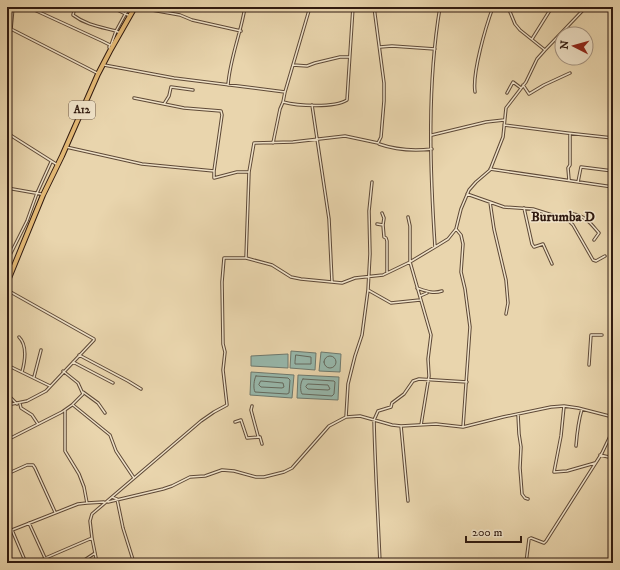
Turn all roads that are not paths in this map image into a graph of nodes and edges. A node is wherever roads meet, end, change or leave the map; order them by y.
1 (13, 7) edge
2 (28, 7) edge
3 (75, 7) edge
4 (111, 7) edge
5 (129, 7) edge
6 (135, 7) edge
7 (245, 7) edge
8 (310, 7) edge
9 (352, 7) edge
10 (440, 7) edge
11 (493, 7) edge
12 (508, 7) edge
13 (552, 7) edge
14 (586, 7) edge
15 (374, 8) edge
16 (125, 13) junction
17 (130, 16) junction
18 (240, 31) junction
19 (118, 32) junction
20 (531, 40) junction
21 (380, 47) junction
22 (110, 48) junction
23 (435, 50) junction
24 (545, 50) junction
25 (349, 57) junction
26 (293, 64) junction
27 (103, 65) junction
28 (570, 73) dead end
29 (98, 74) junction
30 (228, 85) junction
31 (522, 87) junction
32 (193, 90) dead end
33 (285, 92) junction
34 (475, 92) dead end
35 (507, 93) dead end
36 (134, 98) dead end
37 (283, 102) junction
38 (164, 104) junction
39 (312, 105) junction
40 (504, 120) junction
41 (504, 125) junction
42 (7, 133) edge
43 (570, 134) junction
44 (431, 135) junction
45 (613, 138) edge
46 (316, 140) junction
47 (273, 143) junction
48 (378, 143) junction
49 (66, 147) junction
50 (432, 149) junction
51 (51, 162) junction
52 (58, 164) junction
53 (490, 169) junction
54 (214, 171) junction
55 (613, 171) edge
56 (249, 172) junction
57 (569, 180) junction
58 (372, 182) dead end
59 (578, 182) junction
60 (613, 187) edge
61 (7, 188) edge
62 (37, 193) junction
63 (43, 194) junction
64 (467, 194) junction
65 (490, 202) junction
66 (524, 208) junction
67 (382, 213) dead end
68 (408, 217) dead end
69 (571, 222) junction
70 (377, 224) dead end
71 (383, 225) junction
72 (456, 229) junction
73 (594, 240) dead end
74 (435, 247) junction
75 (605, 256) dead end
76 (246, 258) junction
77 (7, 261) edge
78 (410, 262) junction
79 (552, 264) dead end
80 (13, 267) junction
81 (387, 273) junction
82 (369, 276) junction
83 (332, 282) junction
84 (7, 283) edge
85 (417, 288) junction
86 (7, 290) edge
87 (368, 290) junction
88 (442, 291) dead end
89 (430, 292) junction
90 (420, 296) junction
91 (421, 300) junction
92 (506, 314) dead end
93 (602, 335) dead end
94 (19, 337) dead end
95 (41, 350) dead end
96 (79, 355) junction
97 (73, 362) junction
98 (7, 365) edge
99 (589, 365) dead end
100 (63, 371) junction
101 (22, 372) junction
102 (34, 377) junction
103 (428, 380) junction
104 (467, 382) junction
105 (113, 383) dead end
106 (50, 386) junction
107 (141, 389) dead end
108 (83, 392) junction
109 (7, 394) edge
110 (18, 403) junction
111 (7, 405) edge
112 (72, 405) junction
113 (252, 406) dead end
114 (564, 406) junction
115 (582, 409) junction
116 (65, 410) junction
117 (105, 413) dead end
118 (518, 414) junction
119 (346, 417) junction
120 (613, 417) edge
121 (374, 420) junction
122 (235, 422) dead end
123 (38, 424) junction
124 (421, 425) junction
125 (401, 426) junction
126 (463, 427) junction
127 (613, 430) edge
128 (258, 436) junction
129 (7, 440) edge
130 (262, 444) dead end
131 (576, 446) dead end
132 (600, 455) junction
133 (613, 458) edge
134 (595, 463) junction
135 (7, 474) edge
136 (134, 478) junction
137 (112, 497) junction
138 (117, 499) junction
139 (528, 499) dead end
140 (408, 501) dead end
141 (105, 502) junction
142 (87, 503) junction
143 (55, 513) junction
144 (29, 523) junction
145 (12, 530) junction
146 (7, 532) edge
147 (92, 538) junction
148 (95, 552) junction
149 (45, 558) junction
150 (26, 563) edge
151 (34, 563) edge
152 (80, 563) edge
153 (97, 563) edge
154 (134, 563) edge
155 (380, 563) edge
156 (526, 563) edge

1 - 29 street
2 - 22 street
3 - 19 street
4 - 16 street
5 - 16 street
6 - 17 highway, A12
6 - 18 street
7 - 18 street
8 - 26 street
9 - 15 street
9 - 25 street
10 - 23 street
11 - 34 street
12 - 20 street
13 - 20 street
14 - 24 street
15 - 21 street
16 - 17 street
16 - 19 street
17 - 19 highway, A12
18 - 30 street
19 - 22 highway, A12
20 - 24 street
21 - 23 street
21 - 48 street
22 - 27 highway, A12
23 - 44 street
24 - 31 street
25 - 26 street
25 - 39 street
26 - 33 street
27 - 29 highway, A12
27 - 30 street
28 - 31 street
29 - 49 highway, A12
30 - 33 street
31 - 35 street
31 - 40 street
32 - 38 street
33 - 37 street
36 - 38 street
37 - 39 street
37 - 47 street
38 - 54 street
39 - 46 street
40 - 41 street
40 - 44 street
41 - 43 street
41 - 53 street
42 - 51 street
43 - 45 street
43 - 57 street
44 - 50 street
46 - 47 street
46 - 48 street
46 - 83 street
47 - 56 street
48 - 50 street
49 - 52 highway, A12
49 - 54 street
50 - 74 street
51 - 52 street
51 - 62 street
52 - 63 highway, A12
53 - 57 street
53 - 64 street
54 - 56 street
55 - 59 street
56 - 76 street
57 - 59 street
58 - 82 street
59 - 60 street
61 - 62 street
62 - 63 street
62 - 77 street
63 - 80 highway, A12
64 - 65 street
64 - 72 street
65 - 66 street
65 - 92 street
66 - 69 street
66 - 79 street
67 - 71 street
68 - 78 street
69 - 73 street
69 - 75 street
70 - 71 street
71 - 81 street
72 - 74 street
72 - 104 street
74 - 78 street
76 - 83 street
76 - 136 street
77 - 80 street
78 - 81 street
78 - 85 street
80 - 84 highway, A12
81 - 82 street
82 - 83 street
82 - 87 street
85 - 89 street
85 - 90 street
86 - 96 street
87 - 91 street
87 - 119 street
88 - 89 street
89 - 90 street
90 - 91 street
91 - 103 street
93 - 99 street
94 - 101 street
95 - 102 street
96 - 97 street
96 - 107 street
97 - 100 street
97 - 105 street
98 - 101 street
100 - 106 street
100 - 108 street
101 - 102 street
102 - 106 street
103 - 104 street
103 - 121 street
103 - 124 street
104 - 126 street
106 - 110 street
108 - 112 street
108 - 117 street
109 - 110 street
110 - 111 street
110 - 123 street
112 - 116 street
112 - 136 street
113 - 128 street
114 - 115 street
114 - 118 street
114 - 134 street
115 - 120 street
115 - 131 street
116 - 123 street
116 - 142 street
118 - 126 street
118 - 139 street
119 - 121 street
119 - 138 street
121 - 125 street
121 - 155 street
122 - 128 street
123 - 129 street
124 - 125 street
124 - 126 street
125 - 140 street
127 - 132 street
128 - 130 street
132 - 133 street
132 - 134 street
134 - 156 street
135 - 143 street
136 - 137 street
137 - 138 street
137 - 141 street
138 - 141 street
138 - 154 street
141 - 142 street
141 - 147 street
142 - 143 street
143 - 144 street
144 - 145 street
144 - 149 street
145 - 146 street
145 - 150 street
147 - 148 street
147 - 149 street
148 - 152 street
148 - 153 street
149 - 151 street

